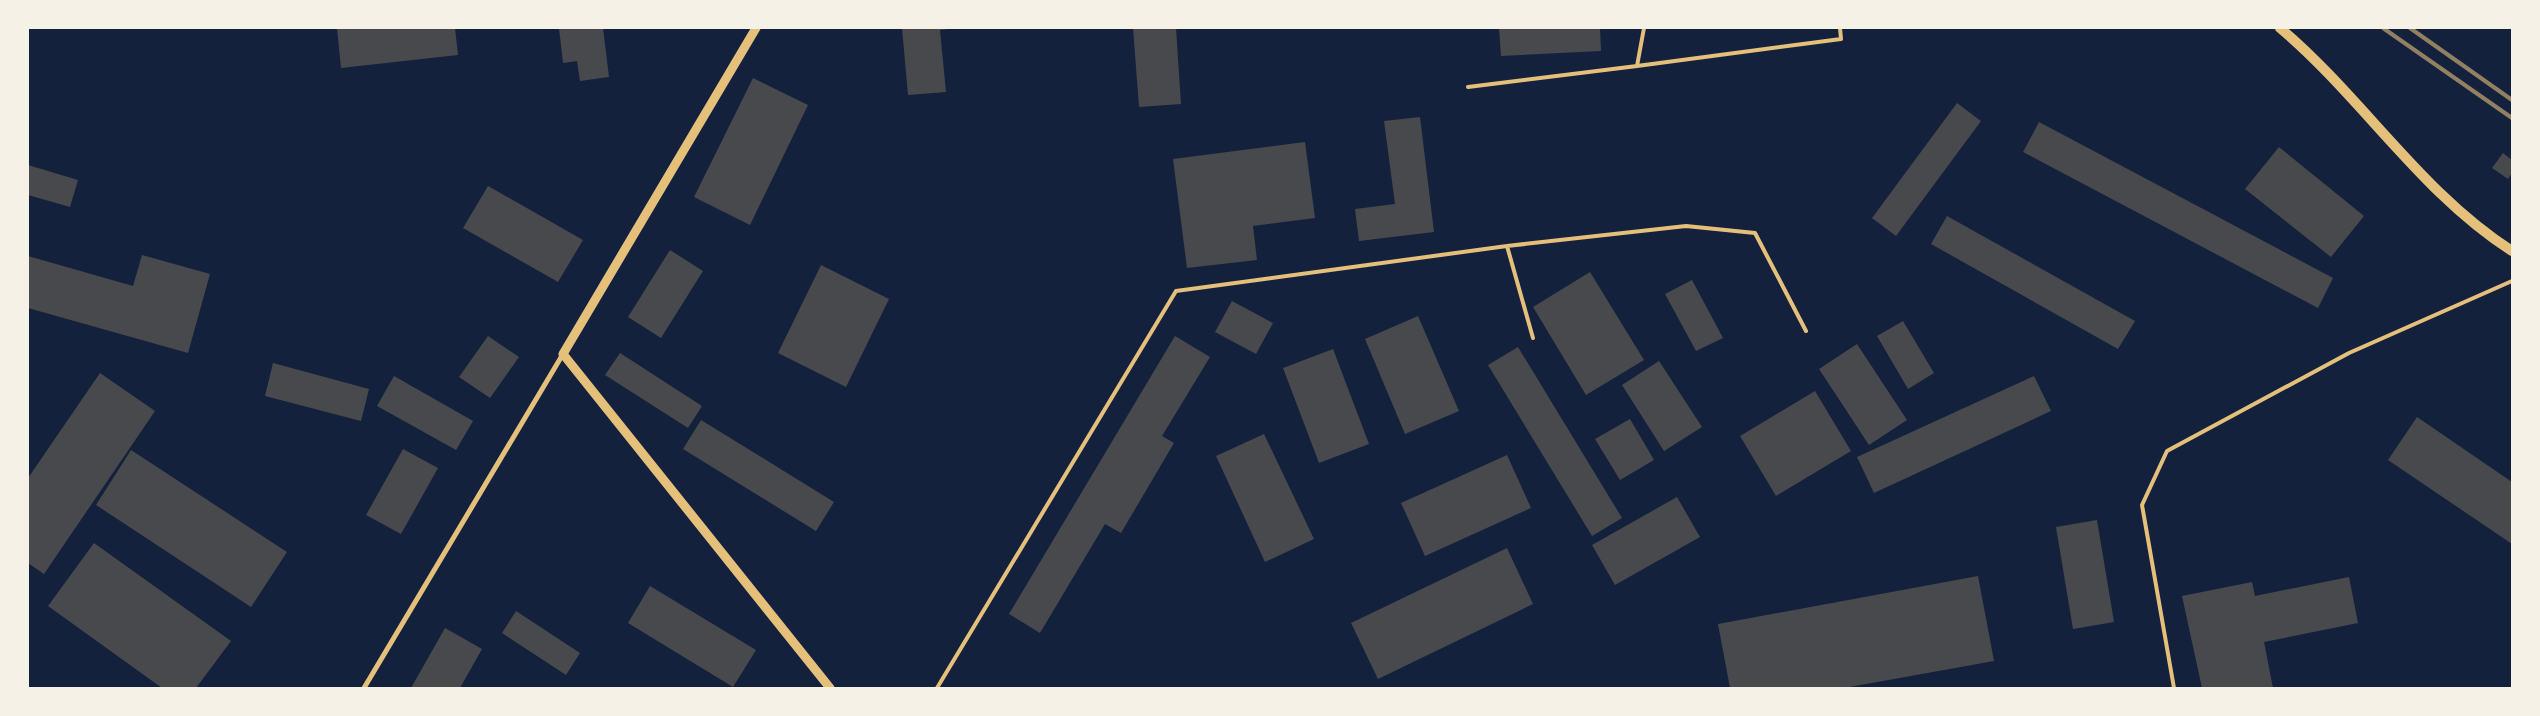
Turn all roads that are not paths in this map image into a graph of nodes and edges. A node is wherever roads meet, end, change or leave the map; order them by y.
1 (756, 28) edge
2 (1644, 28) edge
3 (1840, 28) edge
4 (2280, 28) edge
5 (1637, 66) junction
6 (1468, 87) dead end
7 (1506, 246) junction
8 (2512, 251) edge
9 (2512, 281) edge
10 (1806, 331) dead end
11 (1533, 338) dead end
12 (563, 354) junction
13 (364, 688) edge
14 (830, 688) edge
15 (937, 688) edge
16 (2174, 688) edge

1 - 12 street
2 - 5 lane
3 - 5 lane
4 - 8 main road
5 - 6 lane
7 - 10 lane
7 - 11 lane
7 - 15 lane
9 - 16 lane
12 - 13 street
12 - 14 street

